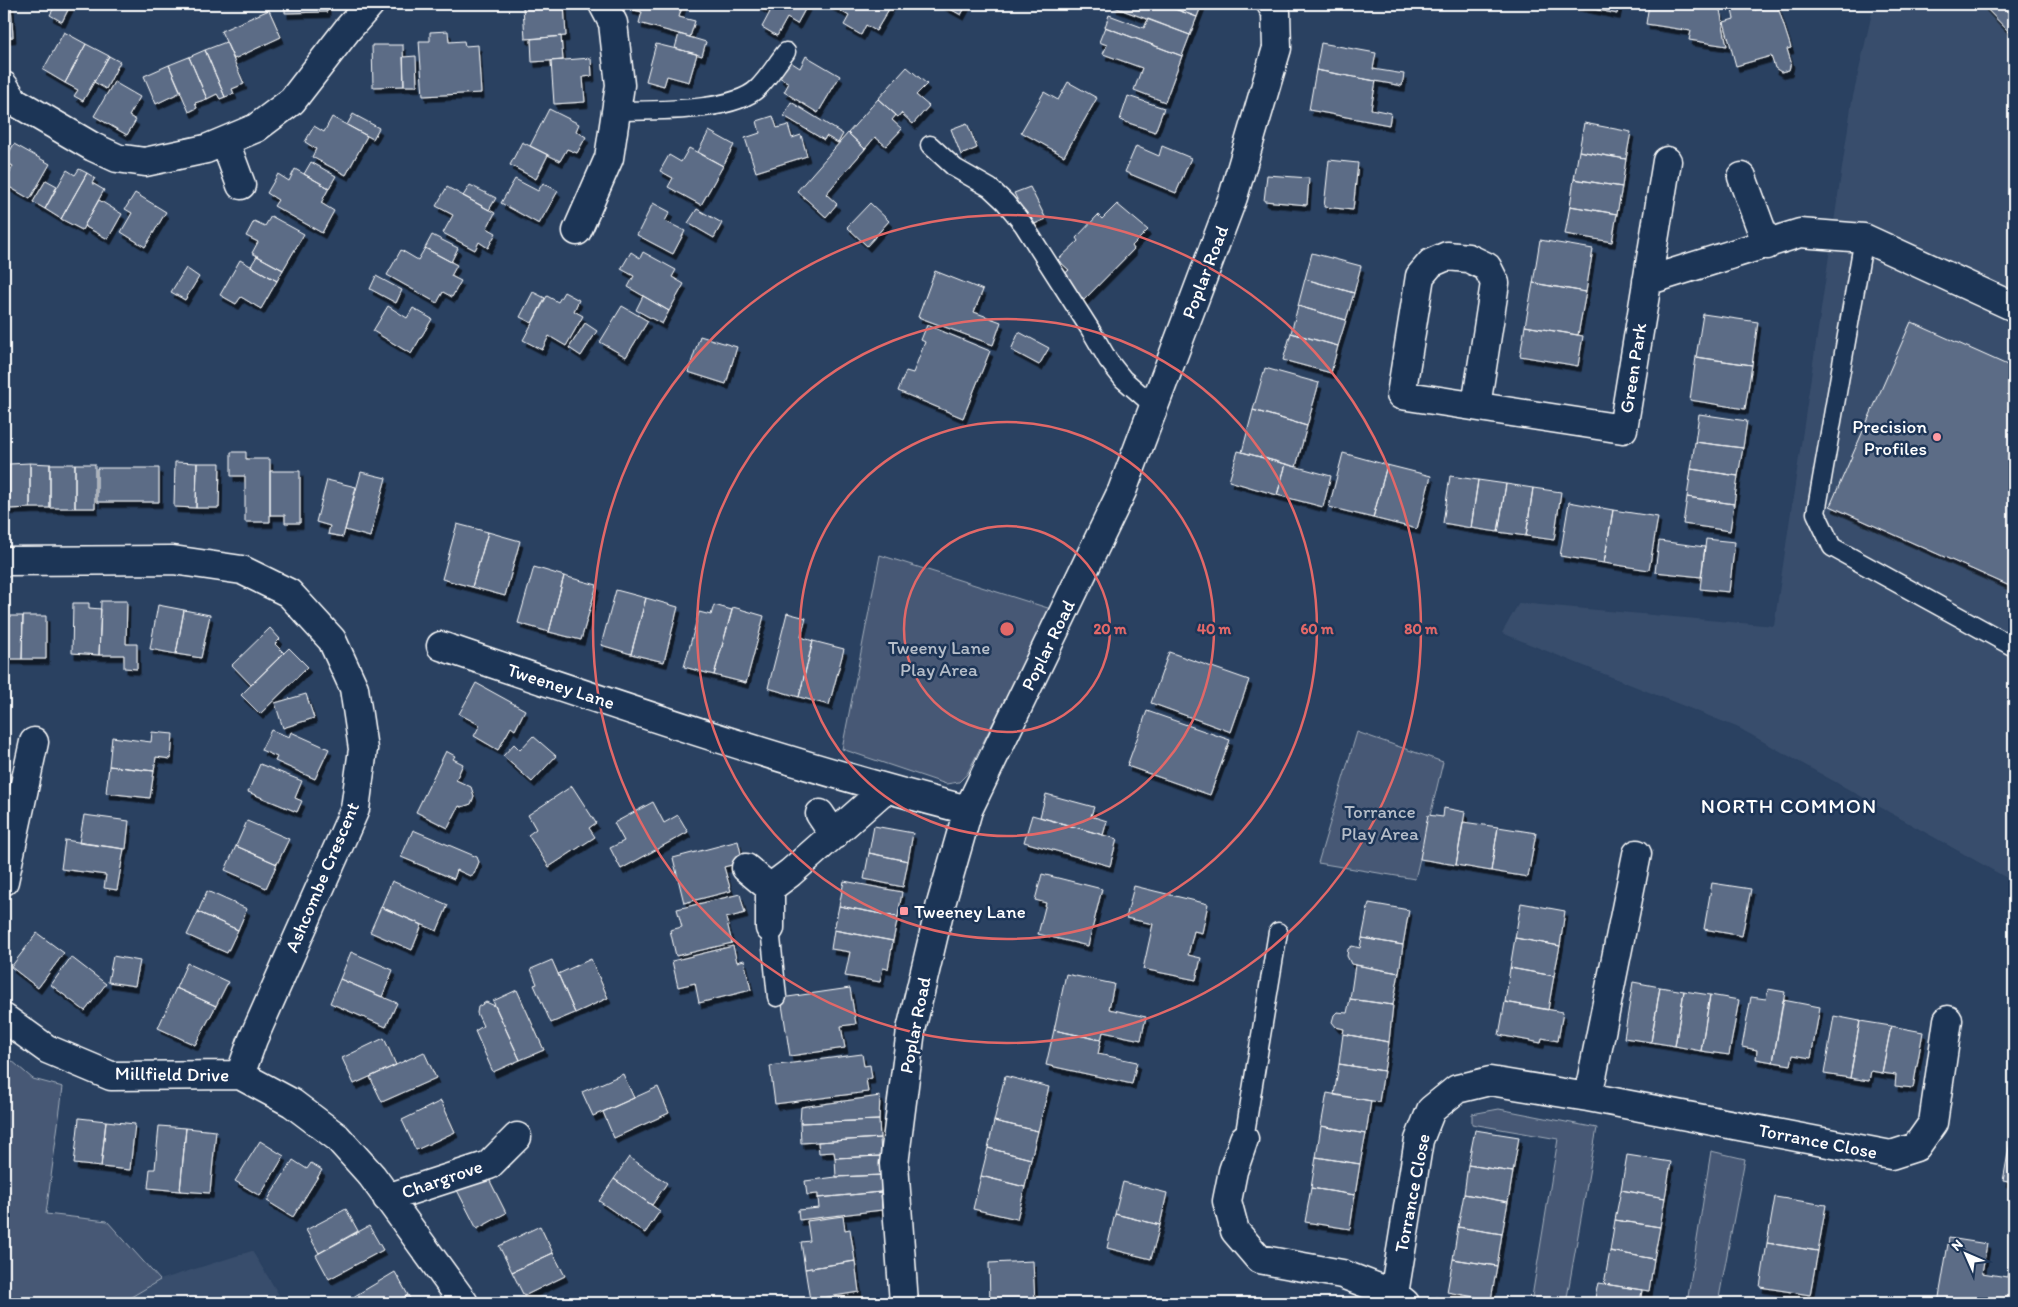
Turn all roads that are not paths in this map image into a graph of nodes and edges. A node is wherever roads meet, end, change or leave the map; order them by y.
1 (370, 4) edge
2 (603, 4) edge
3 (1271, 4) edge
4 (786, 52) dead end
5 (7, 101) edge
6 (616, 111) junction
7 (225, 142) junction
8 (930, 144) dead end
9 (1667, 161) dead end
10 (1742, 176) dead end
11 (241, 185) dead end
12 (577, 231) dead end
13 (1864, 238) junction
14 (1767, 245) junction
15 (1648, 281) junction
16 (2014, 306) edge
17 (1154, 406) junction
18 (1476, 406) junction
19 (4, 561) edge
20 (441, 646) dead end
21 (2014, 647) edge
22 (34, 742) dead end
23 (885, 789) junction
24 (968, 810) junction
25 (1637, 854) dead end
26 (746, 868) dead end
27 (4, 881) edge
28 (770, 888) junction
29 (770, 928) joint
30 (1278, 932) dead end
31 (777, 997) dead end
32 (4, 1018) edge
33 (1948, 1020) dead end
34 (240, 1075) junction
35 (1588, 1097) junction
36 (517, 1137) dead end
37 (1244, 1139) joint
38 (388, 1198) junction
39 (1400, 1298) edge
40 (464, 1303) edge
41 (904, 1303) edge

1 - 7 street
2 - 6 street
3 - 17 street, Poplar Road
4 - 6 lane
5 - 7 street
6 - 12 street
7 - 11 street
8 - 17 lane
9 - 15 street, Green Park
10 - 14 street
13 - 14 street
13 - 16 street
13 - 21 lane
14 - 15 street
15 - 18 street, Green Park
17 - 24 street, Poplar Road
18 - 18 street, Green Park
19 - 34 street, Ashcombe Crescent
20 - 23 street, Tweeney Lane
22 - 27 street
23 - 24 street, Tweeney Lane
23 - 28 street
24 - 41 street, Poplar Road
25 - 35 street
26 - 28 street
28 - 29 street
29 - 31 lane
30 - 37 lane
32 - 34 street, Millfield Drive
33 - 35 street, Torrance Close
34 - 38 street, Millfield Drive
35 - 39 street, Torrance Close
36 - 38 street, Chargrove
37 - 39 street
38 - 40 street, Millfield Drive

